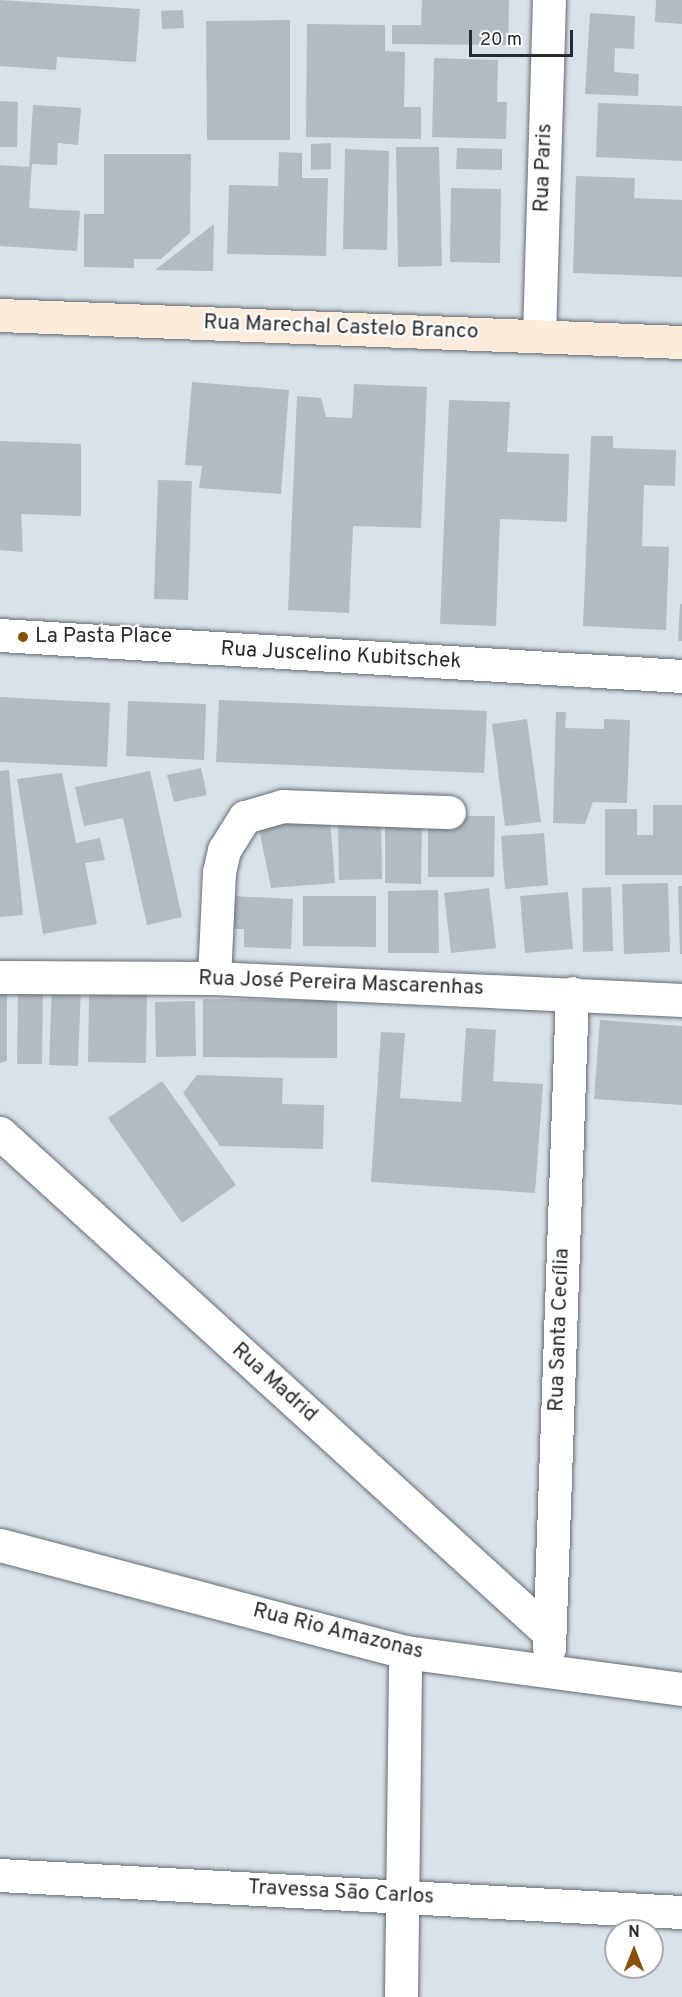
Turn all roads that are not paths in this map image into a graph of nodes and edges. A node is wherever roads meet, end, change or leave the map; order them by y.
1 (549, 0) edge
2 (0, 315) edge
3 (539, 336) junction
4 (682, 342) edge
5 (0, 635) edge
6 (682, 676) edge
7 (449, 812) dead end
8 (0, 977) edge
9 (214, 978) junction
10 (572, 993) junction
11 (682, 999) edge
12 (0, 1133) edge
13 (0, 1545) edge
14 (549, 1633) junction
15 (405, 1652) junction
16 (549, 1667) junction
17 (682, 1689) edge
18 (0, 1875) edge
19 (403, 1896) junction
20 (682, 1912) edge
21 (401, 1997) edge

1 - 3 street, Rua Paris
2 - 3 street, Rua Marechal Castelo Branco
3 - 4 street, Rua Marechal Castelo Branco
5 - 6 street, Rua Juscelino Kubitschek
7 - 9 street
8 - 9 street, Rua José Pereira Mascarenhas
9 - 10 street, Rua José Pereira Mascarenhas
10 - 11 street, Rua José Pereira Mascarenhas
10 - 14 street, Rua Santa Cecília
12 - 14 street, Rua Madrid
13 - 15 street, Rua Rio Amazonas
14 - 16 street, Rua Santa Cecília
15 - 16 street, Rua Rio Amazonas
15 - 19 street
16 - 17 street, Rua Rio Amazonas
18 - 19 street, Travessa São Carlos
19 - 20 street, Travessa São Carlos
19 - 21 street

